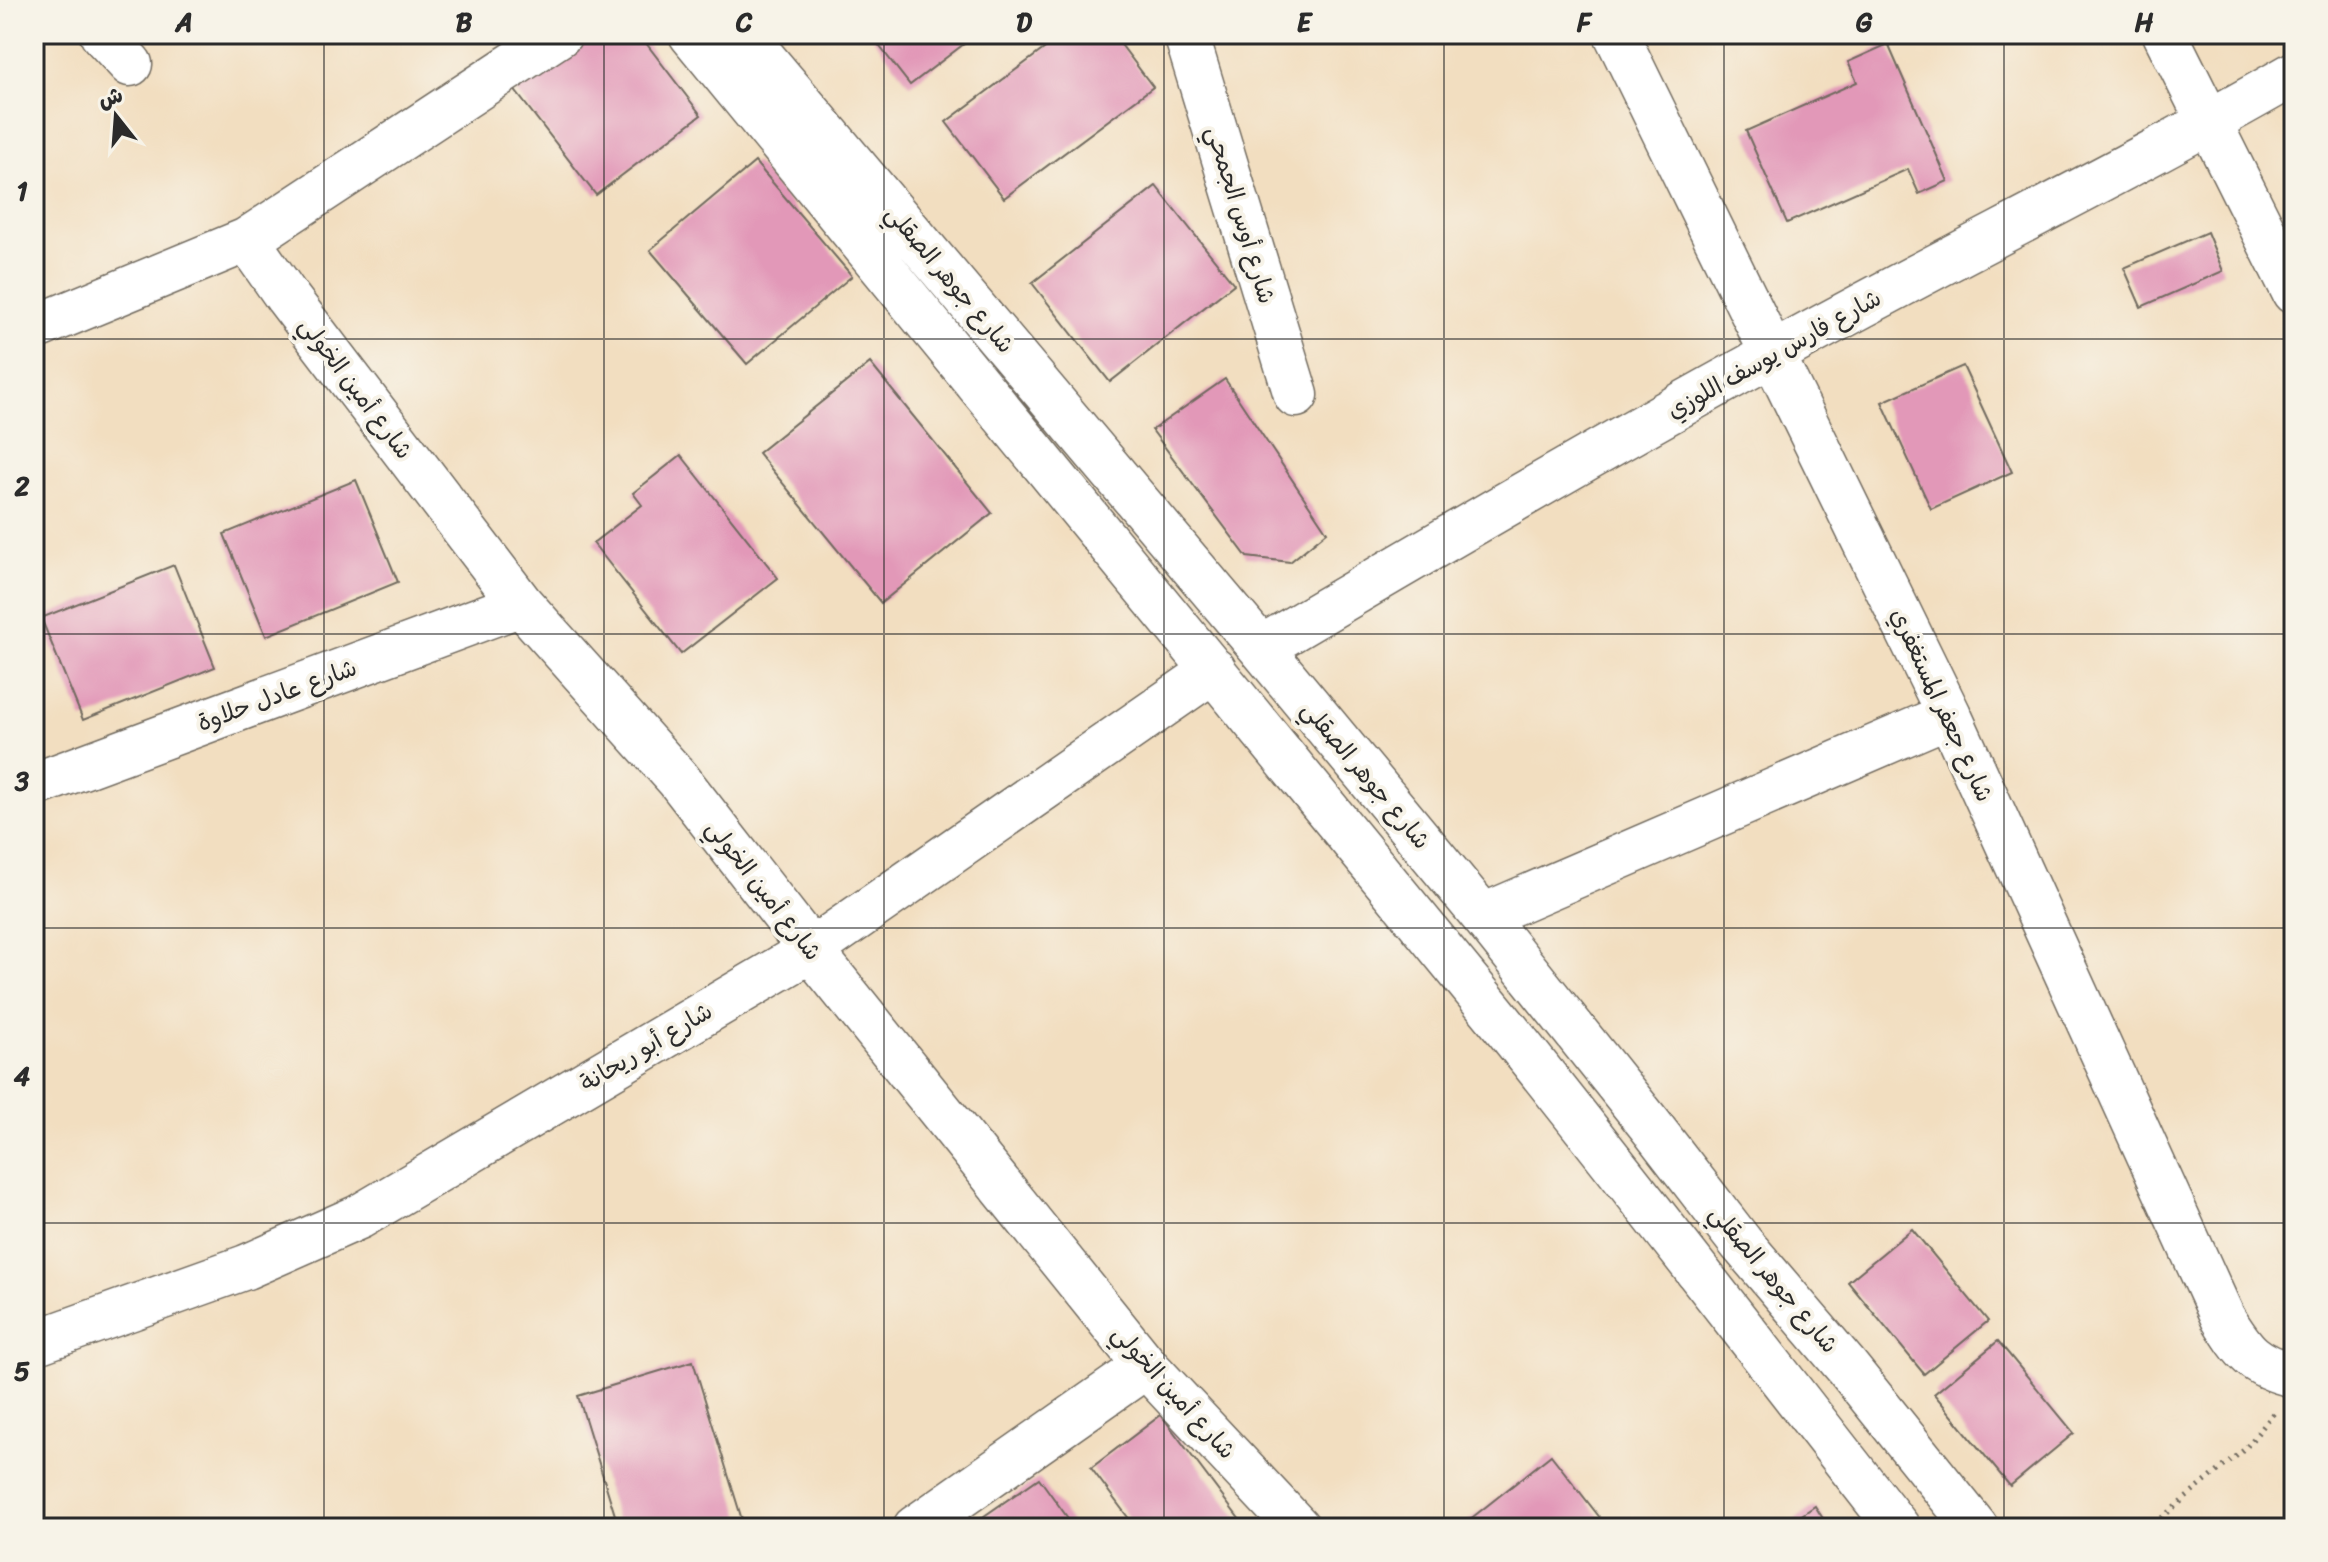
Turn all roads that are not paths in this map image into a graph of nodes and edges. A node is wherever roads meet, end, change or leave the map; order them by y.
1 (560, 34) edge
2 (691, 34) edge
3 (743, 34) edge
4 (1186, 34) edge
5 (1616, 34) edge
6 (2165, 34) edge
7 (2294, 74) edge
8 (2210, 122) junction
9 (247, 240) junction
10 (2294, 292) edge
11 (34, 328) edge
12 (1771, 354) junction
13 (1296, 395) dead end
14 (521, 604) junction
15 (1261, 648) junction
16 (1214, 670) junction
17 (1949, 715) junction
18 (34, 785) edge
19 (1483, 916) junction
20 (811, 950) junction
21 (34, 1343) edge
22 (1146, 1366) junction
23 (2280, 1386) edge
24 (915, 1528) edge
25 (1298, 1528) edge
26 (1898, 1528) edge
27 (1976, 1528) edge

1 - 9 street
2 - 16 street, شارع جوهر الصقلي
3 - 15 street, شارع جوهر الصقلي
4 - 13 street, شارع أوس الجمحي
5 - 12 street, شارع جعفر المستغفري
6 - 8 street
7 - 8 street, شارع فارس يوسف اللوزي
8 - 10 street
8 - 12 street, شارع فارس يوسف اللوزي
9 - 11 street
9 - 14 street, شارع أمين الخولي
12 - 15 street, شارع فارس يوسف اللوزي
12 - 17 street, شارع جعفر المستغفري
14 - 18 street, شارع عادل حلاوة
14 - 20 street, شارع أمين الخولي
15 - 19 street, شارع جوهر الصقلي
16 - 20 street, شارع أبو ريحانة
16 - 26 street, شارع جوهر الصقلي
17 - 19 street
17 - 23 street, شارع جعفر المستغفري
19 - 27 street, شارع جوهر الصقلي
20 - 21 street, شارع أبو ريحانة
20 - 22 street, شارع أمين الخولي
22 - 24 street
22 - 25 street, شارع أمين الخولي

